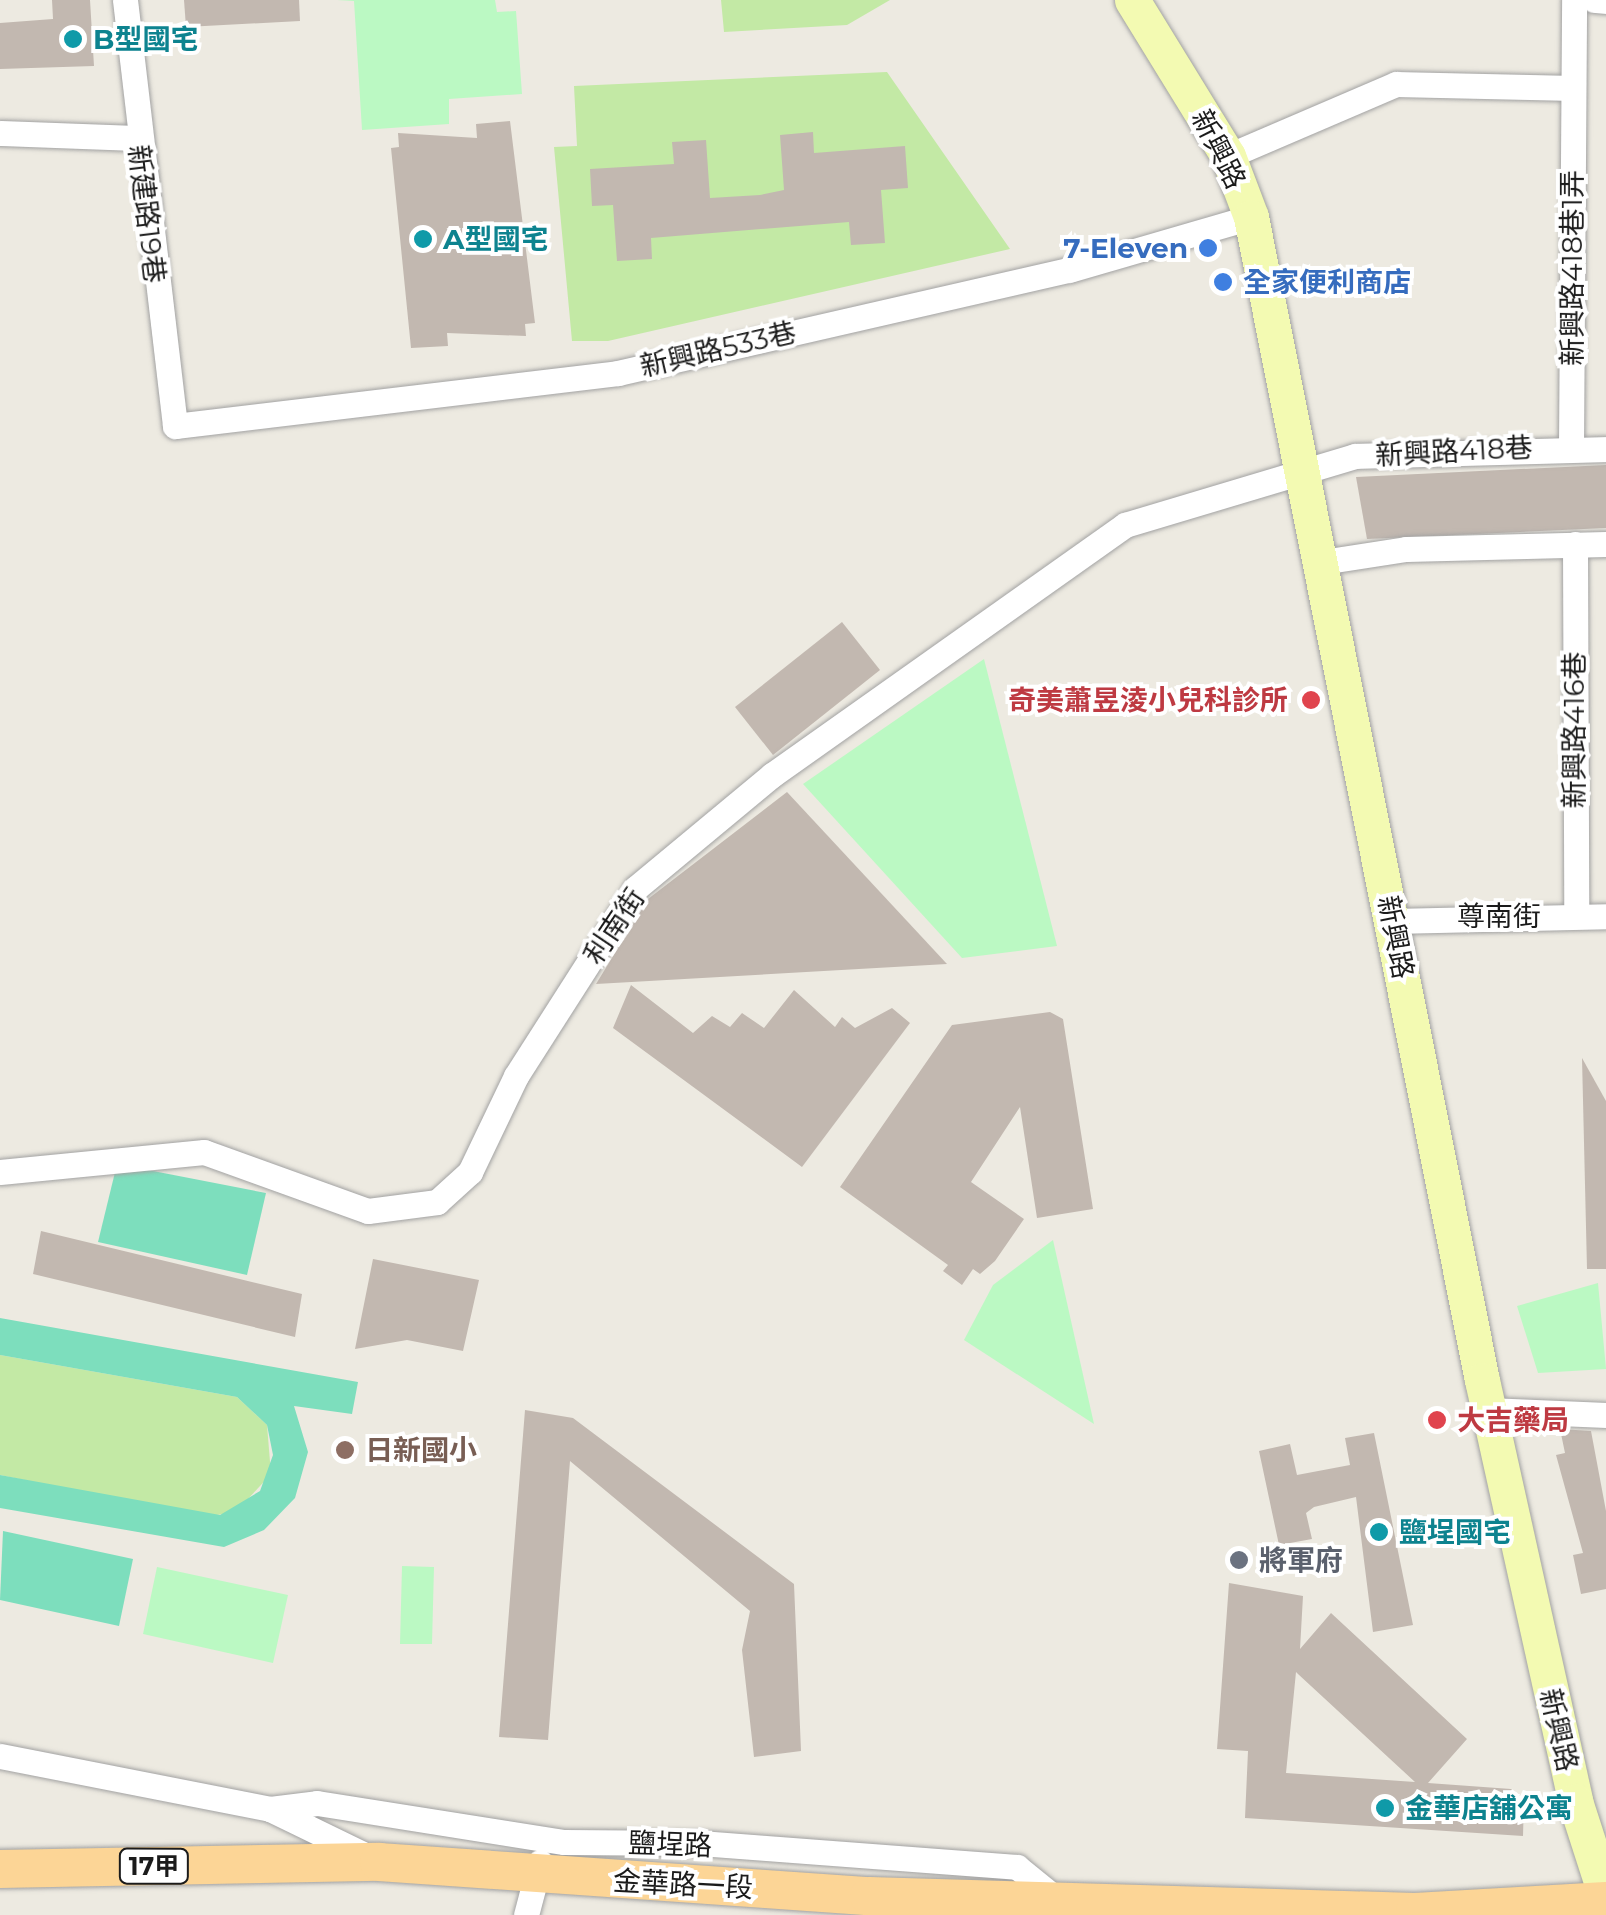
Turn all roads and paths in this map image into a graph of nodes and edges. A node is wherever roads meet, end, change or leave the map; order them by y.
1 (125, 0) edge
2 (1574, 0) edge
3 (1594, 0) edge
4 (1606, 1) edge
5 (1145, 3) edge
6 (1573, 88) junction
7 (0, 133) edge
8 (137, 138) junction
9 (1228, 156) junction
10 (1252, 218) junction
11 (175, 426) joint
12 (1571, 447) junction
13 (1606, 448) edge
14 (1304, 470) junction
15 (1575, 544) junction
16 (1606, 544) edge
17 (1322, 562) junction
18 (1576, 916) junction
19 (1606, 916) edge
20 (1393, 921) junction
21 (0, 1172) edge
22 (1488, 1410) junction
23 (1606, 1415) edge
24 (0, 1756) edge
25 (270, 1809) junction
26 (541, 1857) junction
27 (379, 1862) junction
28 (0, 1869) edge
29 (1606, 1899) edge
30 (1415, 1913) edge
31 (526, 1915) edge

1 - 8 street, 新建路19巷
2 - 6 street, 新興路418巷1弄
3 - 4 street
5 - 9 street, 新興路
6 - 9 street
6 - 12 street, 新興路418巷1弄
7 - 8 street
8 - 11 street, 新建路19巷
9 - 10 street, 新興路
10 - 11 street, 新興路533巷
10 - 14 street, 新興路
12 - 13 street, 新興路418巷
12 - 14 street, 新興路418巷
14 - 17 street, 新興路
14 - 21 street, 利南街
15 - 16 street
15 - 17 street
15 - 18 street, 新興路416巷
17 - 20 street, 新興路
18 - 19 street, 尊南街
18 - 20 street, 尊南街
20 - 22 street, 新興路
22 - 23 street
22 - 29 street, 新興路
24 - 25 street
25 - 26 street
25 - 27 street
26 - 27 main road, 金華路一段 / 17甲
26 - 30 main road, 金華路一段 / 17甲
26 - 31 street
27 - 28 main road, 金華路一段 / 17甲
29 - 30 main road, 金華路一段 / 17甲

